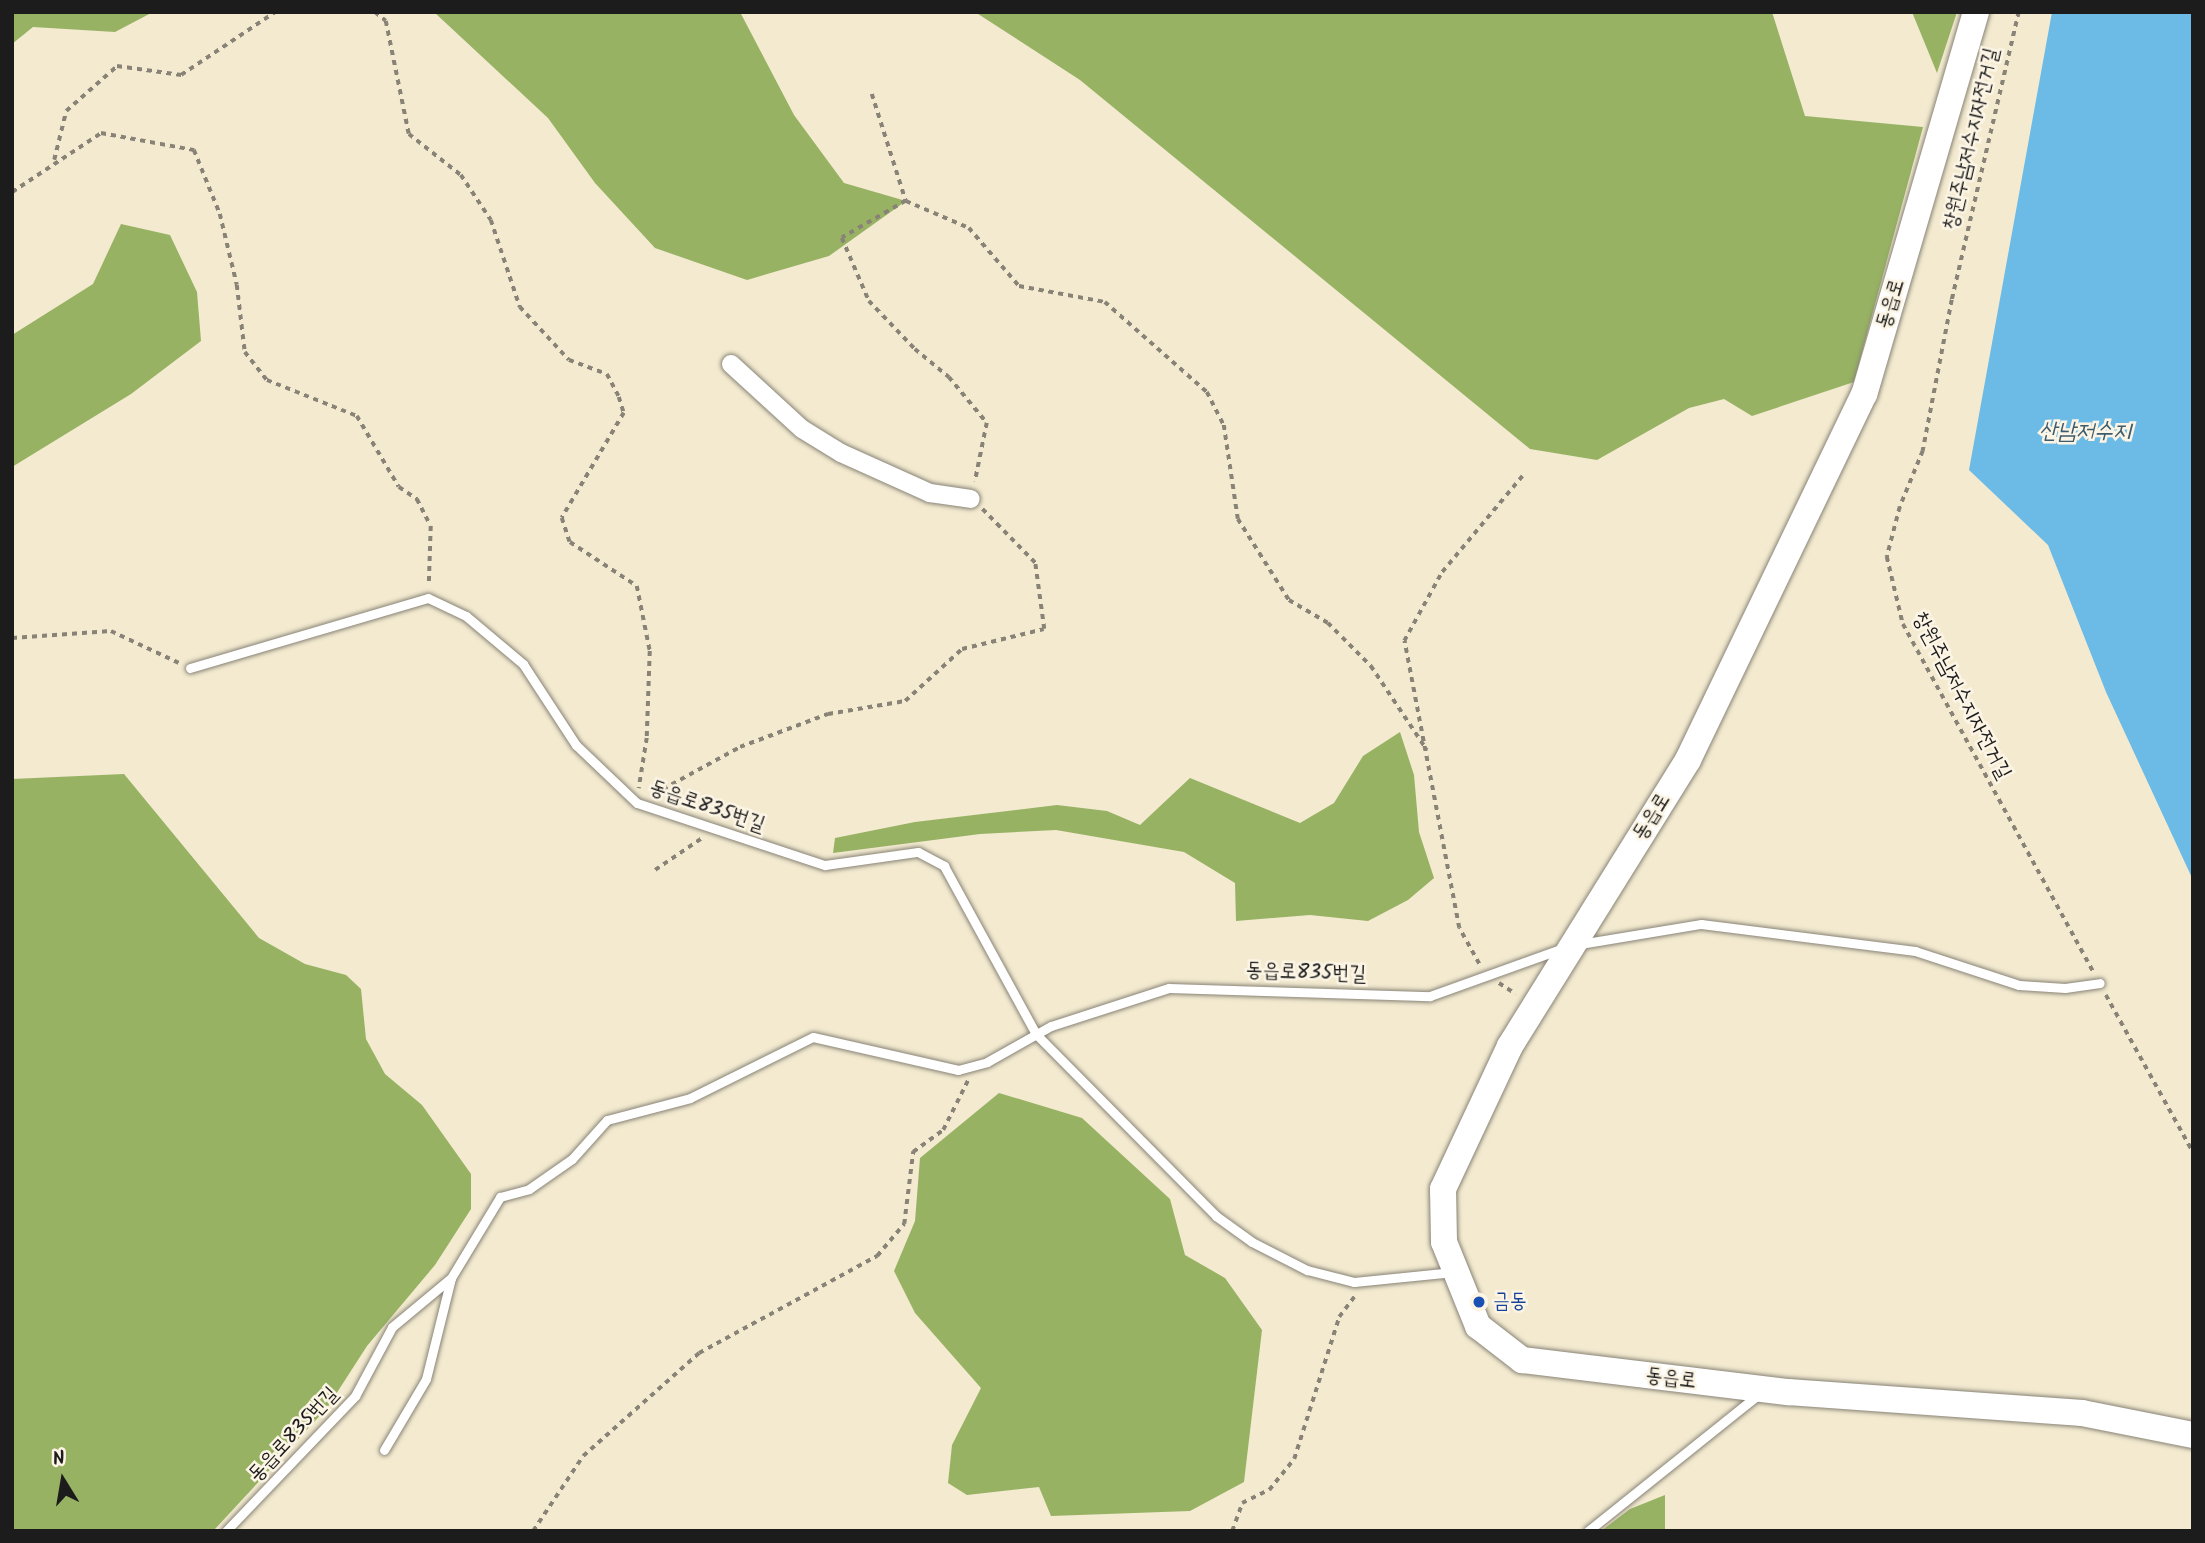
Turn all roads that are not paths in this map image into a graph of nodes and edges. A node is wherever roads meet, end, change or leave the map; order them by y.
1 (1976, 12) edge
2 (731, 364) dead end
3 (971, 499) road end
4 (190, 668) road end
5 (1573, 945) junction
6 (2100, 983) road end
7 (1037, 1034) junction
8 (1456, 1272) junction
9 (451, 1278) junction
10 (1765, 1390) junction
11 (2193, 1435) edge
12 (384, 1450) dead end
13 (226, 1531) edge
14 (1588, 1531) edge

1 - 5 street, 동읍로
2 - 3 street
4 - 7 lane, 동읍로835번길
5 - 6 lane, 동읍로835번길
5 - 7 lane, 동읍로835번길
5 - 8 street, 동읍로
7 - 8 lane, 동읍로835번길
7 - 9 lane, 동읍로835번길
8 - 10 street, 동읍로
9 - 12 lane
9 - 13 lane, 동읍로835번길
10 - 11 street, 동읍로
10 - 14 lane

